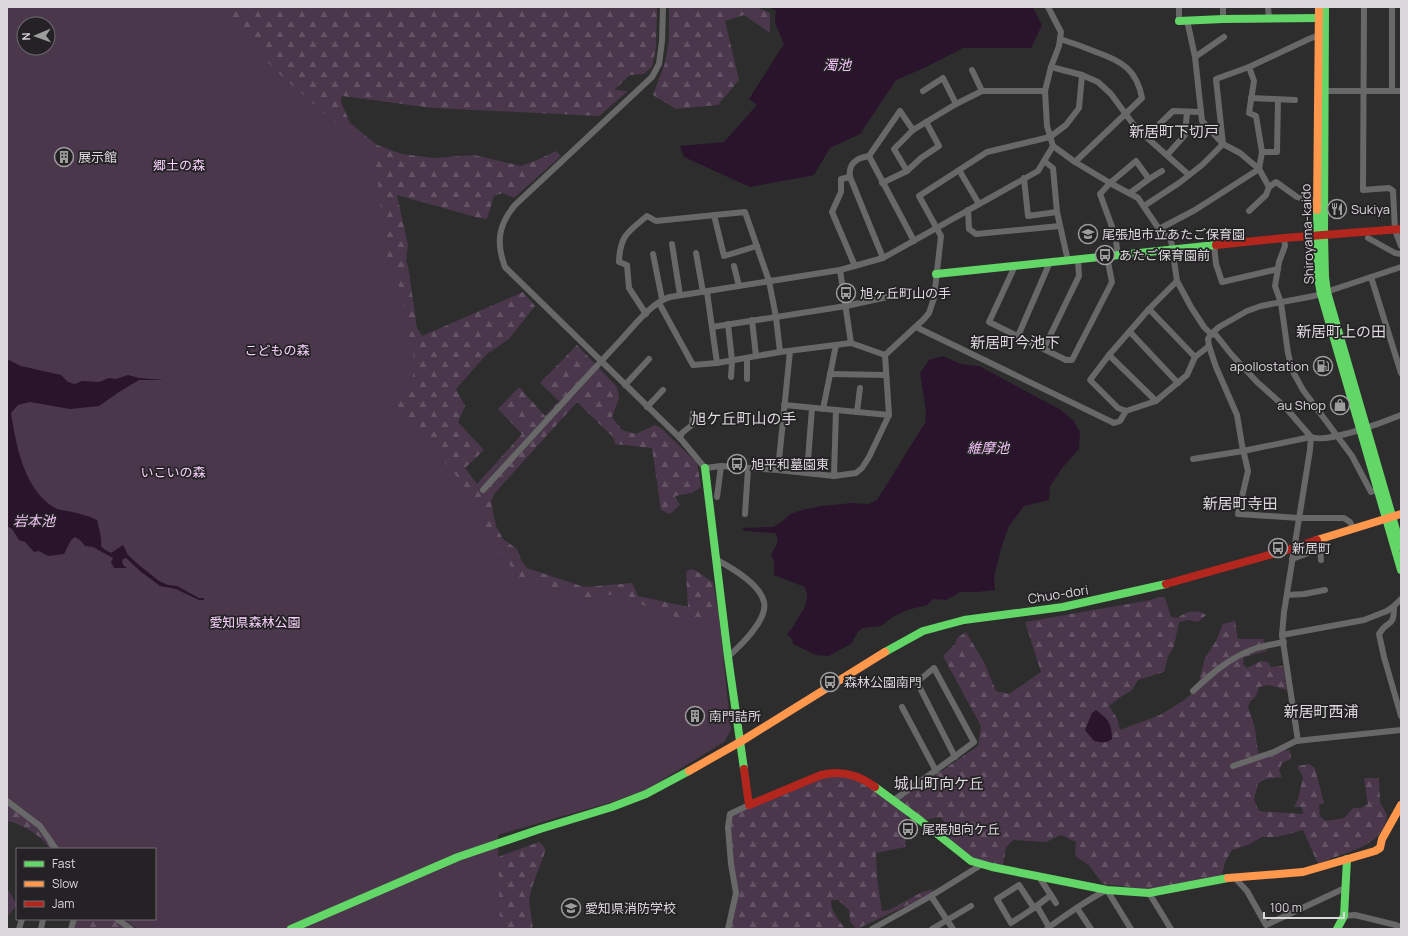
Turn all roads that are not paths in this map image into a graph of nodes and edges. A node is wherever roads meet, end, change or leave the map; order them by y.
1 (663, 7) edge
2 (1048, 7) edge
3 (1179, 7) edge
4 (1223, 7) edge
5 (1268, 7) edge
6 (1319, 7) edge
7 (1325, 7) edge
8 (1364, 7) edge
9 (1392, 7) edge
10 (1268, 18) junction
11 (1319, 18) junction
12 (1223, 19) junction
13 (1183, 21) junction
14 (1319, 35) junction
15 (1224, 37) dead end
16 (1060, 39) junction
17 (1195, 57) junction
18 (1052, 67) junction
19 (1249, 67) junction
20 (972, 70) dead end
21 (1082, 75) junction
22 (1363, 90) junction
23 (923, 91) dead end
24 (982, 91) junction
25 (1045, 91) junction
26 (1325, 91) junction
27 (1392, 91) junction
28 (1401, 91) edge
29 (1251, 98) junction
30 (1278, 100) junction
31 (1295, 100) dead end
32 (956, 104) junction
33 (1187, 112) junction
34 (1201, 112) junction
35 (1126, 113) junction
36 (926, 122) junction
37 (913, 130) junction
38 (1050, 137) junction
39 (1146, 137) junction
40 (1223, 144) junction
41 (1053, 146) junction
42 (1262, 152) junction
43 (1167, 155) junction
44 (869, 156) junction
45 (1044, 161) junction
46 (1075, 162) junction
47 (1259, 169) junction
48 (959, 170) junction
49 (907, 171) junction
50 (1162, 171) dead end
51 (1189, 175) junction
52 (850, 177) junction
53 (1024, 178) junction
54 (1149, 179) junction
55 (882, 183) junction
56 (1110, 183) junction
57 (1269, 187) junction
58 (1130, 193) junction
59 (979, 204) junction
60 (1317, 204) junction
61 (1144, 206) junction
62 (968, 210) junction
63 (1249, 211) dead end
64 (1057, 212) junction
65 (714, 215) junction
66 (1060, 226) junction
67 (937, 228) junction
68 (1160, 229) junction
69 (1398, 229) edge
70 (1320, 236) junction
71 (1284, 238) junction
72 (1368, 238) dead end
73 (914, 241) junction
74 (672, 244) dead end
75 (1214, 245) junction
76 (757, 246) junction
77 (1401, 246) edge
78 (1172, 250) junction
79 (696, 253) dead end
80 (653, 254) dead end
81 (1401, 254) edge
82 (1118, 255) junction
83 (1107, 257) junction
84 (883, 258) junction
85 (1068, 260) junction
86 (1078, 260) junction
87 (1050, 262) junction
88 (734, 266) dead end
89 (855, 266) junction
90 (1015, 266) junction
91 (1401, 267) edge
92 (1278, 269) junction
93 (840, 270) junction
94 (936, 274) junction
95 (1371, 277) junction
96 (769, 281) junction
97 (1177, 281) junction
98 (739, 286) junction
99 (705, 292) junction
100 (1324, 293) junction
101 (680, 296) junction
102 (892, 296) dead end
103 (661, 301) junction
104 (1281, 303) junction
105 (846, 306) junction
106 (1149, 309) junction
107 (646, 314) junction
108 (776, 317) junction
109 (752, 320) junction
110 (728, 324) junction
111 (712, 327) junction
112 (916, 327) junction
113 (1130, 332) junction
114 (1211, 334) junction
115 (1018, 336) junction
116 (851, 343) junction
117 (836, 345) junction
118 (1209, 346) junction
119 (1044, 348) junction
120 (790, 351) junction
121 (780, 352) junction
122 (885, 355) junction
123 (1109, 355) junction
124 (756, 356) junction
125 (1195, 357) junction
126 (747, 358) junction
127 (649, 359) dead end
128 (732, 361) junction
129 (601, 362) junction
130 (717, 363) junction
131 (1401, 373) edge
132 (830, 374) junction
133 (886, 375) junction
134 (731, 377) dead end
135 (746, 379) dead end
136 (1178, 383) junction
137 (625, 385) junction
138 (860, 388) dead end
139 (663, 390) dead end
140 (1156, 401) junction
141 (784, 405) junction
142 (647, 407) junction
143 (812, 408) junction
144 (823, 409) junction
145 (836, 410) junction
146 (1126, 411) junction
147 (858, 412) junction
148 (693, 413) dead end
149 (889, 415) junction
150 (1401, 415) edge
151 (1364, 429) junction
152 (1336, 435) junction
153 (1311, 437) junction
154 (680, 438) junction
155 (1243, 451) junction
156 (1193, 459) dead end
157 (720, 466) junction
158 (705, 468) junction
159 (748, 469) junction
160 (778, 470) junction
161 (807, 473) junction
162 (834, 476) junction
163 (1378, 489) junction
164 (484, 490) dead end
165 (717, 497) dead end
166 (745, 514) dead end
167 (1401, 514) edge
168 (1299, 518) junction
169 (1389, 518) junction
170 (1353, 528) junction
171 (1401, 547) edge
172 (1294, 548) junction
173 (1292, 559) junction
174 (717, 560) junction
175 (1322, 560) dead end
176 (1401, 570) edge
177 (1325, 590) dead end
178 (1287, 595) junction
179 (1401, 599) edge
180 (1394, 606) junction
181 (1283, 638) junction
182 (728, 657) junction
183 (1193, 690) dead end
184 (902, 707) dead end
185 (1401, 716) edge
186 (1401, 730) edge
187 (1298, 740) junction
188 (740, 742) junction
189 (955, 757) junction
190 (1233, 766) dead end
191 (936, 771) junction
192 (894, 800) junction
193 (7, 801) edge
194 (749, 805) junction
195 (1401, 805) edge
196 (55, 848) edge
197 (1346, 859) junction
198 (981, 865) junction
199 (1042, 877) junction
200 (1234, 877) junction
201 (1345, 888) junction
202 (1106, 890) junction
203 (1149, 893) junction
204 (1051, 895) junction
205 (932, 896) junction
206 (1056, 903) dead end
207 (971, 906) dead end
208 (1034, 908) junction
209 (1077, 908) junction
210 (1344, 916) junction
211 (118, 920) edge
212 (947, 920) junction
213 (1401, 927) edge
214 (1049, 928) edge
215 (131, 929) edge
216 (291, 929) edge
217 (728, 929) edge
218 (872, 929) edge
219 (932, 929) edge
220 (953, 929) edge
221 (1092, 929) edge
222 (1131, 929) edge
223 (1171, 929) edge
224 (1337, 929) edge

1 - 129 street
2 - 16 street
3 - 13 street
4 - 12 street
5 - 10 street
6 - 11 street, Shiroyama-kaido
7 - 26 street, Shiroyama-kaido
8 - 22 street
9 - 27 street
10 - 11 street
10 - 12 street
11 - 14 street, Shiroyama-kaido
12 - 13 street
13 - 17 street
14 - 19 street
14 - 60 street, Shiroyama-kaido
15 - 17 street
16 - 18 street
16 - 35 street
17 - 34 street
18 - 21 street
18 - 25 street
19 - 29 street
19 - 40 street
20 - 24 street
21 - 35 street
21 - 38 street
22 - 26 street
22 - 27 street
22 - 69 street
23 - 32 street
24 - 25 street
24 - 32 street
25 - 38 street
26 - 70 street, Shiroyama-kaido
27 - 28 street
29 - 30 street
29 - 42 street
30 - 31 street
30 - 42 street
32 - 36 street
33 - 34 street
33 - 39 street
33 - 43 street
34 - 40 street
35 - 39 street
35 - 46 street
36 - 37 street
36 - 49 street
37 - 44 street
37 - 49 street
38 - 41 street
38 - 48 street
39 - 43 street
40 - 47 street
40 - 51 street
41 - 45 street
41 - 46 street
42 - 47 street
43 - 51 street
44 - 52 street
44 - 55 street
45 - 53 street
45 - 64 street
46 - 56 street
47 - 57 street
47 - 68 street
48 - 59 street
48 - 67 street
49 - 55 street
50 - 54 street
51 - 61 street
52 - 84 street
52 - 89 street
53 - 59 street
53 - 64 street
54 - 56 street
54 - 58 street
55 - 73 street
56 - 58 street
56 - 82 street
57 - 60 street
57 - 63 street
58 - 61 street
59 - 62 street
60 - 70 street, Shiroyama-kaido
61 - 68 street
62 - 66 street
62 - 67 street
64 - 66 street
65 - 76 street
65 - 76 street
65 - 107 street
66 - 85 street
67 - 73 street
67 - 94 street
68 - 78 street
69 - 70 street
69 - 77 street
70 - 71 street
70 - 100 street, Shiroyama-kaido
71 - 75 street
71 - 92 street
72 - 81 street
73 - 84 street
74 - 101 street
75 - 78 street
75 - 92 street
76 - 96 street
78 - 82 street
78 - 97 street
79 - 99 street
80 - 103 street
82 - 83 street
83 - 86 street
83 - 119 street
84 - 89 street
85 - 86 street
85 - 87 street
86 - 119 street
87 - 90 street
87 - 115 street
88 - 98 street
89 - 93 street
90 - 94 street
90 - 115 street
91 - 95 street
92 - 104 street
93 - 96 street
93 - 105 street
94 - 112 street
95 - 100 street
95 - 131 street
96 - 98 street
96 - 108 street
97 - 106 street
97 - 114 street
98 - 99 street
99 - 101 street
99 - 111 street
100 - 104 street
100 - 151 street, Shiroyama-kaido
101 - 103 street
102 - 105 street
103 - 107 street
103 - 130 street
104 - 114 street
104 - 152 street
105 - 108 street
105 - 116 street
106 - 113 street
106 - 125 street
107 - 129 street
108 - 109 street
108 - 121 street
109 - 110 street
109 - 124 street
110 - 111 street
110 - 128 street
111 - 130 street
112 - 122 street
112 - 146 street
113 - 123 street
113 - 136 street
114 - 118 street
114 - 153 street
115 - 119 street
116 - 117 street
116 - 122 street
117 - 120 street
117 - 132 street
118 - 125 street
118 - 155 street
120 - 121 street
120 - 141 street
121 - 124 street
122 - 133 street
123 - 140 street
123 - 146 street
124 - 126 street
125 - 136 street
126 - 128 street
126 - 135 street
127 - 137 street
128 - 130 street
128 - 134 street
129 - 137 street
129 - 164 street
132 - 133 street
132 - 144 street
133 - 149 street
136 - 140 street
137 - 142 street
138 - 147 street
139 - 142 street
140 - 146 street
141 - 143 street
141 - 160 street
142 - 154 street
143 - 144 street
143 - 161 street
144 - 145 street
145 - 147 street
145 - 162 street
147 - 149 street
148 - 154 street
149 - 162 street
150 - 151 street
151 - 152 street
151 - 163 street, Shiroyama-kaido
151 - 169 street, Shiroyama-kaido
152 - 153 street
152 - 163 street
153 - 155 street
153 - 168 street
154 - 158 street
155 - 156 street
155 - 168 street
157 - 158 street
157 - 159 street
157 - 165 street
158 - 174 street
159 - 160 street
159 - 166 street
160 - 161 street
161 - 162 street
163 - 169 street, Shiroyama-kaido
167 - 169 street, Chuo-dori
168 - 170 street
168 - 172 street
169 - 170 street, Chuo-dori
169 - 171 street, Shiroyama-kaido
169 - 176 street, Shiroyama-kaido
170 - 172 street, Chuo-dori
172 - 173 street
172 - 188 street, Chuo-dori
173 - 175 street
173 - 178 street
174 - 182 street
174 - 182 street
177 - 178 street
178 - 181 street
179 - 180 street
180 - 181 street
180 - 185 street
181 - 183 street
181 - 187 street
182 - 188 street
184 - 191 street
186 - 187 street
187 - 190 street
188 - 194 street
188 - 216 street, Chuo-dori
189 - 189 street
189 - 191 street
191 - 192 street
192 - 194 street
192 - 198 street
193 - 196 street
194 - 217 street
195 - 197 street
197 - 200 street
197 - 201 street
198 - 199 street
198 - 205 street
199 - 202 street
199 - 204 street
200 - 201 street
200 - 203 street
201 - 210 street
202 - 203 street
202 - 209 street
202 - 222 street
203 - 223 street
204 - 206 street
204 - 208 street
205 - 212 street
205 - 218 street
207 - 212 street
208 - 208 street
208 - 214 street
209 - 214 street
209 - 221 street
210 - 213 street
210 - 224 street
211 - 215 street
212 - 219 street
212 - 220 street

